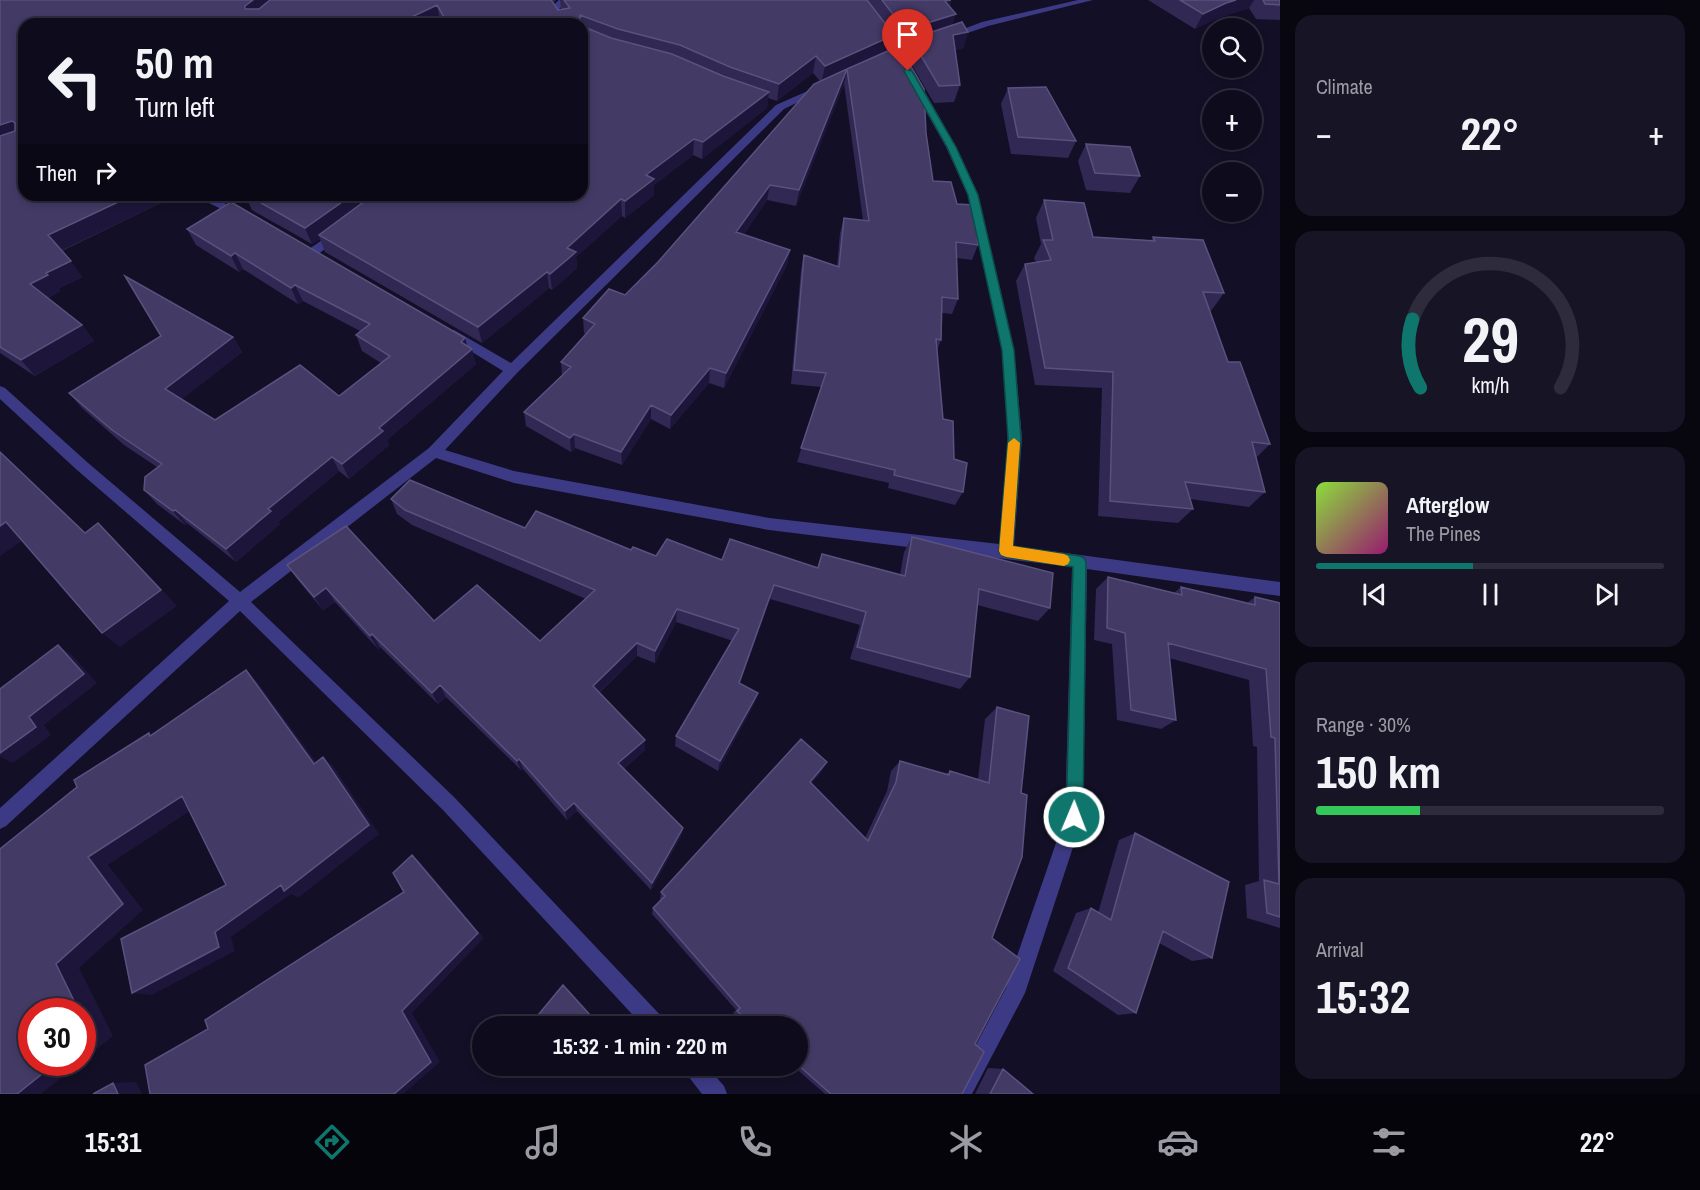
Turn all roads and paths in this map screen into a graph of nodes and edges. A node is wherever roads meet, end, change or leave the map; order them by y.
1 (565, 0) edge
2 (858, 0) edge
3 (1089, 0) edge
4 (560, 18) edge
5 (941, 39) edge
6 (833, 82) edge
7 (212, 201) edge
8 (258, 220) edge
9 (352, 223) edge
10 (313, 252) edge
11 (442, 329) edge
12 (512, 370) junction
13 (0, 391) edge
14 (434, 452) junction
15 (1006, 551) junction
16 (1080, 562) junction
17 (1280, 589) edge
18 (240, 601) junction
19 (0, 820) edge
20 (648, 1016) edge
21 (701, 1076) edge
22 (716, 1094) edge
23 (961, 1094) edge

1 - 4 street
2 - 15 street
3 - 5 street
6 - 12 street
7 - 8 street
9 - 10 street
11 - 12 street
12 - 14 street
13 - 18 street
14 - 15 street
14 - 18 street
15 - 16 street
16 - 17 street
16 - 23 street
18 - 19 street
18 - 20 street
21 - 22 street

